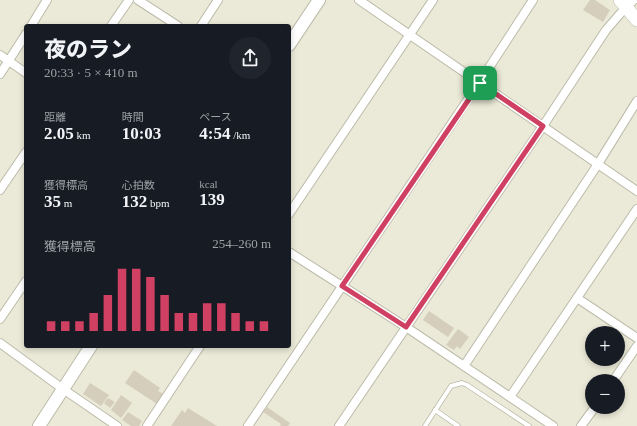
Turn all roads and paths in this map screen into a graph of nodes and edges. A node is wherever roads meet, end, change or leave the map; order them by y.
1 (47, 0) edge
2 (129, 0) edge
3 (138, 0) edge
4 (218, 0) edge
5 (320, 0) edge
6 (359, 0) edge
7 (433, 0) edge
8 (533, 0) edge
9 (627, 2) edge
10 (637, 20) edge
11 (32, 24) edge
12 (112, 24) edge
13 (175, 24) edge
14 (202, 24) edge
15 (409, 34) junction
16 (24, 37) edge
17 (291, 42) edge
18 (0, 55) edge
19 (8, 61) junction
20 (24, 72) edge
21 (0, 74) edge
22 (480, 83) junction
23 (637, 101) edge
24 (543, 126) junction
25 (24, 155) edge
26 (598, 164) junction
27 (0, 190) edge
28 (637, 192) edge
29 (637, 209) edge
30 (291, 211) edge
31 (291, 253) edge
32 (24, 284) edge
33 (342, 286) junction
34 (577, 298) junction
35 (0, 319) edge
36 (406, 327) junction
37 (637, 338) edge
38 (0, 343) edge
39 (637, 346) edge
40 (90, 348) edge
41 (199, 348) edge
42 (464, 366) junction
43 (618, 374) edge
44 (63, 389) junction
45 (510, 397) junction
46 (435, 410) junction
47 (590, 414) edge
48 (521, 421) junction
49 (39, 426) edge
50 (117, 426) edge
51 (146, 426) edge
52 (248, 426) edge
53 (339, 426) edge
54 (425, 426) edge
55 (458, 426) edge
56 (518, 426) edge
57 (529, 426) edge
58 (553, 426) edge
59 (581, 426) edge

1 - 11 street
2 - 12 street
3 - 13 street
4 - 14 street
5 - 17 street
6 - 15 street
7 - 15 street
8 - 22 street
9 - 10 main road
9 - 24 street
15 - 22 street
15 - 30 street
16 - 19 street
18 - 19 street
19 - 20 street
19 - 21 street
22 - 24 street
22 - 33 street
23 - 26 street
24 - 26 street
24 - 36 street
25 - 27 street
26 - 28 street
26 - 42 street
29 - 34 street
31 - 33 street
32 - 35 street
33 - 36 street
33 - 52 street
34 - 37 street
34 - 45 street
36 - 42 street
36 - 53 street
38 - 44 street
39 - 43 street
40 - 44 street
41 - 51 street
42 - 45 street
44 - 49 street
44 - 50 street
45 - 58 street
46 - 48 lane
46 - 54 lane
46 - 55 lane
47 - 59 street
48 - 56 lane
48 - 57 lane

